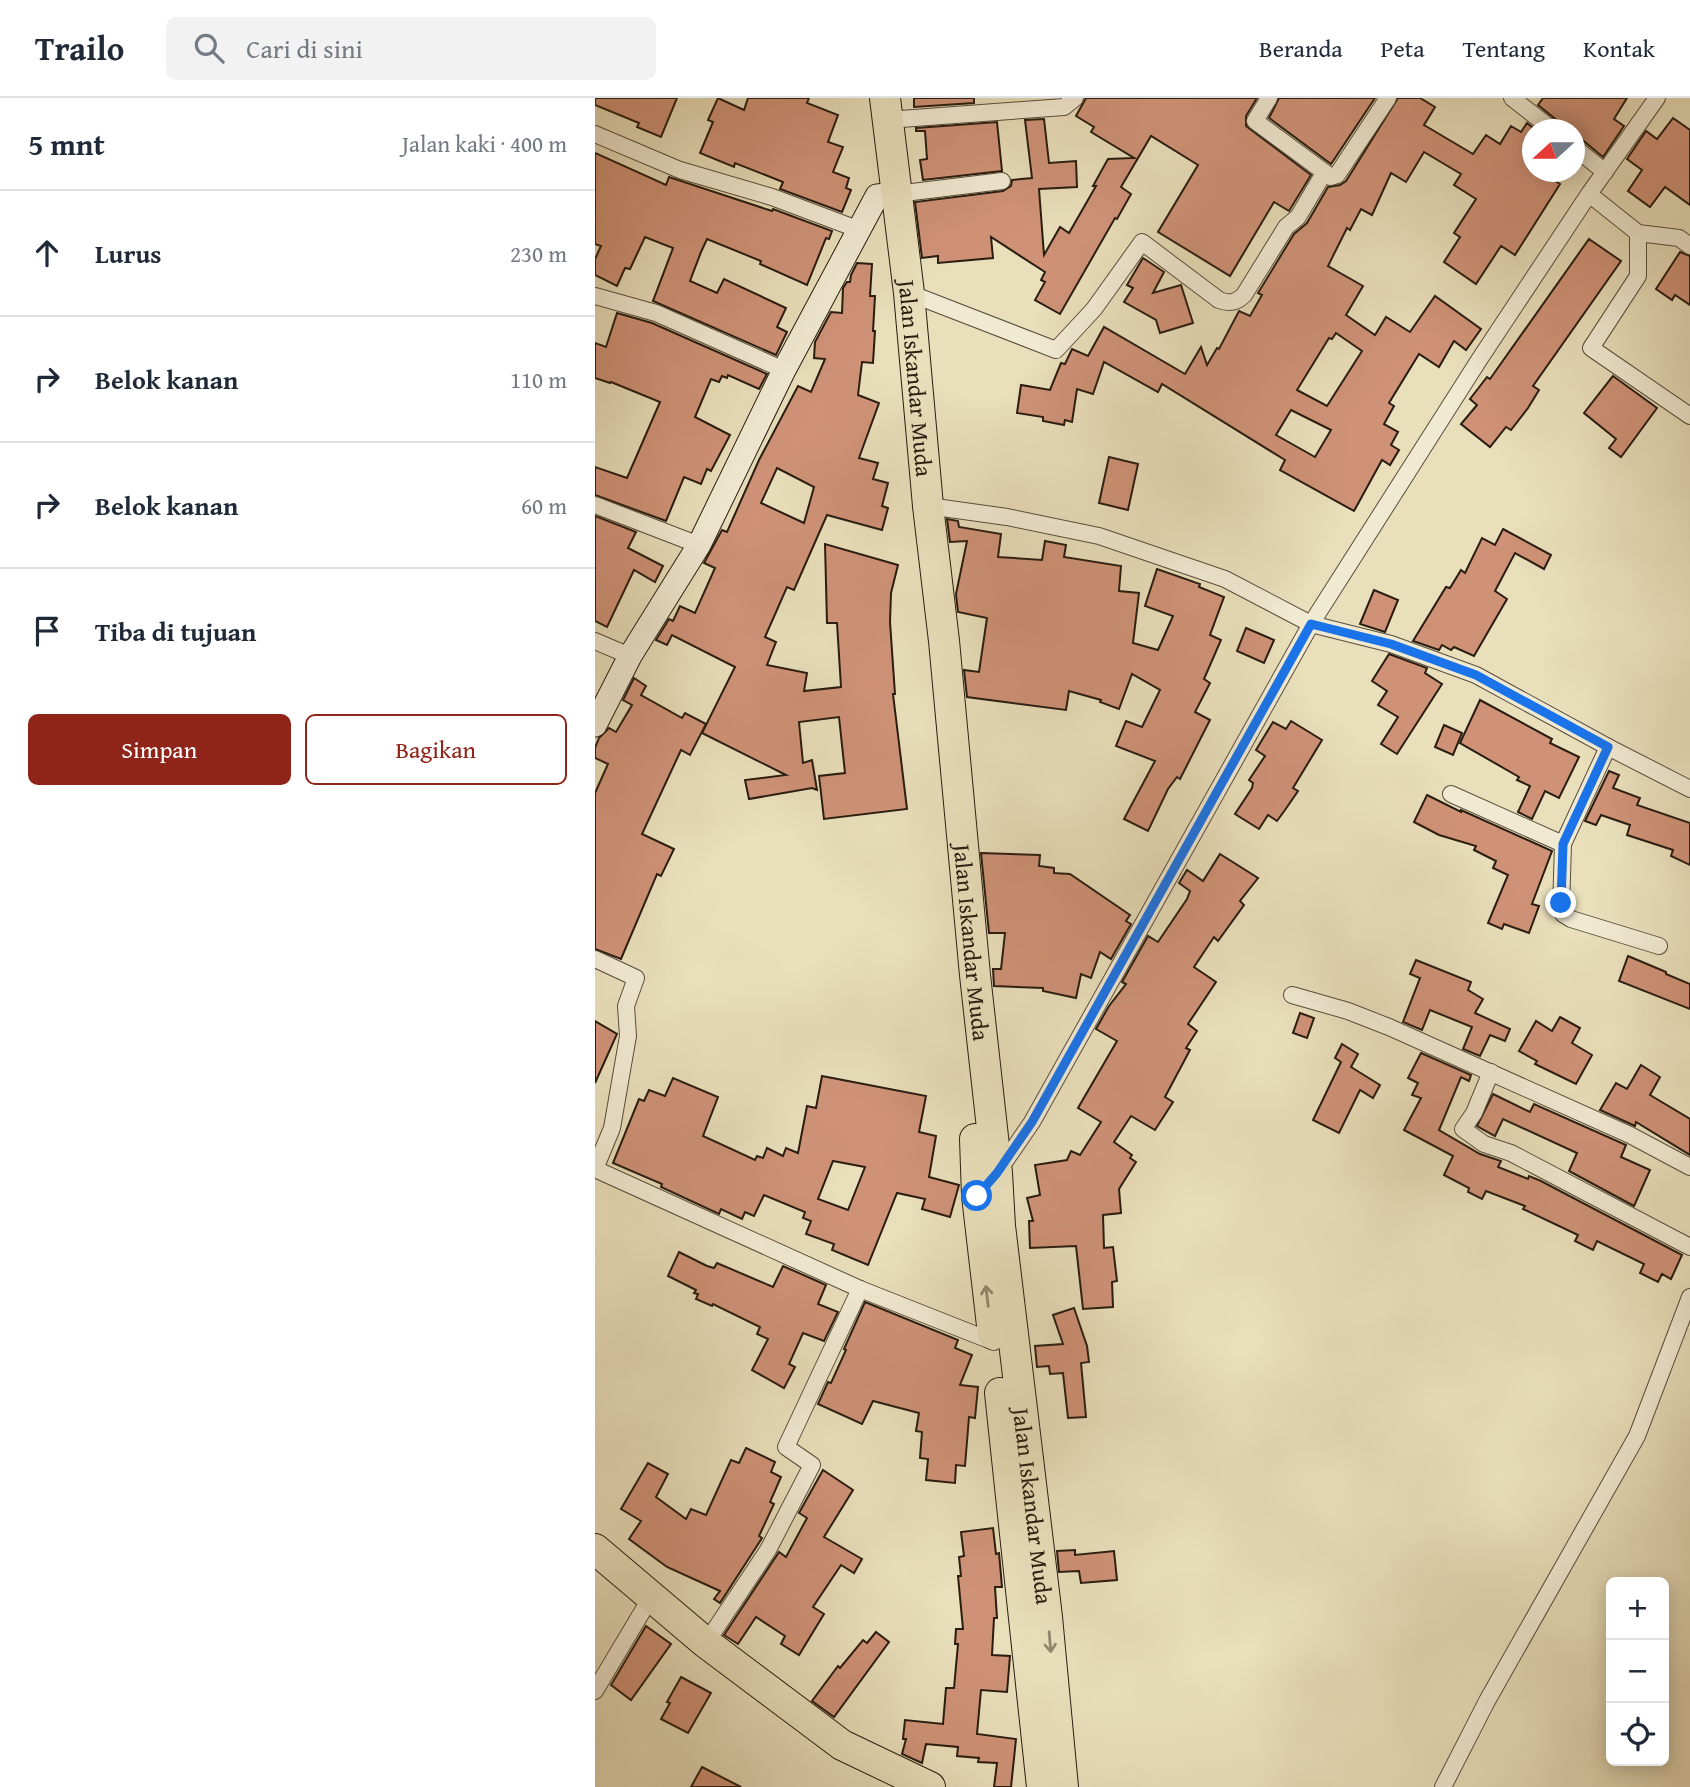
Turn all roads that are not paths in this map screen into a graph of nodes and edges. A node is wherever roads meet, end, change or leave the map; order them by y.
1 (1075, 98) edge
2 (1269, 98) edge
3 (1388, 98) edge
4 (1512, 98) edge
5 (1657, 98) edge
6 (880, 105) edge
7 (1539, 119) edge
8 (595, 134) edge
9 (1585, 156) edge
10 (1605, 172) junction
11 (1324, 173) junction
12 (1002, 181) dead end
13 (1589, 194) junction
14 (886, 195) junction
15 (857, 229) junction
16 (1639, 233) junction
17 (1687, 243) edge
18 (909, 293) junction
19 (595, 296) edge
20 (784, 370) junction
21 (1690, 416) edge
22 (595, 505) edge
23 (928, 506) junction
24 (699, 545) junction
25 (1311, 624) junction
26 (595, 641) edge
27 (629, 656) junction
28 (595, 725) edge
29 (1608, 747) junction
30 (1690, 789) edge
31 (1451, 794) dead end
32 (1563, 844) junction
33 (1659, 946) dead end
34 (595, 959) edge
35 (1292, 995) dead end
36 (1491, 1072) junction
37 (1690, 1167) edge
38 (595, 1169) edge
39 (997, 1173) junction
40 (977, 1196) junction
41 (1690, 1247) edge
42 (860, 1289) junction
43 (1690, 1297) edge
44 (994, 1342) junction
45 (1021, 1485) junction
46 (1026, 1526) junction
47 (595, 1549) edge
48 (651, 1597) junction
49 (706, 1643) junction
50 (595, 1691) edge
51 (929, 1787) edge
52 (1042, 1787) edge
53 (1063, 1787) edge
54 (1443, 1787) edge

1 - 6 street
2 - 11 street
3 - 11 street
4 - 7 street
5 - 10 street
6 - 14 highway, Jalan Iskandar Muda
8 - 15 street
9 - 10 street
10 - 13 street
11 - 18 street
12 - 14 street
13 - 16 street
13 - 25 street
14 - 15 street
14 - 18 highway, Jalan Iskandar Muda
14 - 40 highway, Jalan Iskandar Muda
15 - 20 street
16 - 17 street
16 - 21 street
18 - 23 highway, Jalan Iskandar Muda
19 - 20 street
20 - 24 street
22 - 24 street
23 - 25 street
23 - 39 highway, Jalan Iskandar Muda
24 - 27 street
25 - 29 street
25 - 39 street
26 - 27 street
27 - 28 street
29 - 30 street
29 - 32 street
31 - 32 street
32 - 33 street
34 - 38 street
35 - 36 street
36 - 37 street
36 - 41 street
38 - 42 street
39 - 40 street
39 - 45 highway, Jalan Iskandar Muda
44 -> 40 highway, Jalan Iskandar Muda
42 - 44 street
42 - 49 street
43 - 54 street
44 - 45 highway, Jalan Iskandar Muda
45 - 46 highway, Jalan Iskandar Muda
46 - 52 highway, Jalan Iskandar Muda
46 -> 53 highway, Jalan Iskandar Muda
47 - 48 highway
48 - 49 highway
48 - 50 street
49 - 51 highway

